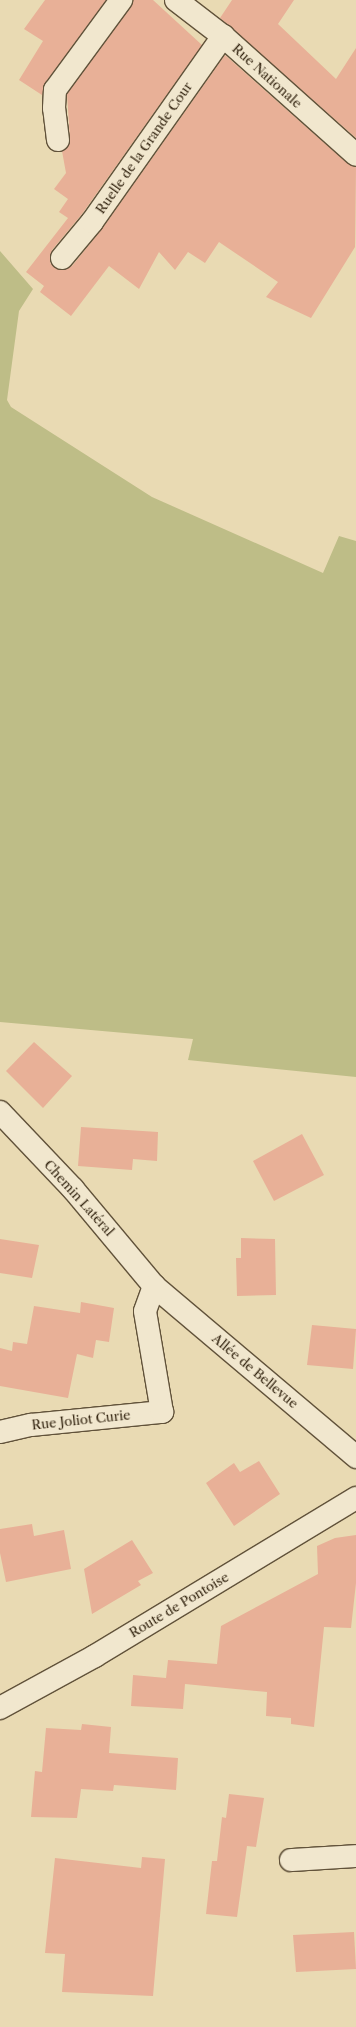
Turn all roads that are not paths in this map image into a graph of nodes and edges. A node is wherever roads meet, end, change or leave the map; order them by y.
1 (121, 0) edge
2 (176, 0) edge
3 (223, 36) junction
4 (58, 140) dead end
5 (356, 155) edge
6 (62, 258) dead end
7 (0, 1112) edge
8 (154, 1286) junction
9 (0, 1432) edge
10 (356, 1457) edge
11 (356, 1498) edge
12 (0, 1708) edge
13 (356, 1856) edge
14 (290, 1860) dead end

1 - 4 street
2 - 3 street, Rue Nationale
3 - 5 street, Rue Nationale
3 - 6 street, Ruelle de la Grande Cour
7 - 8 street, Chemin Latéral
8 - 9 street, Rue Joliot Curie
8 - 10 street, Allée de Bellevue
11 - 12 street, Route de Pontoise
13 - 14 street

